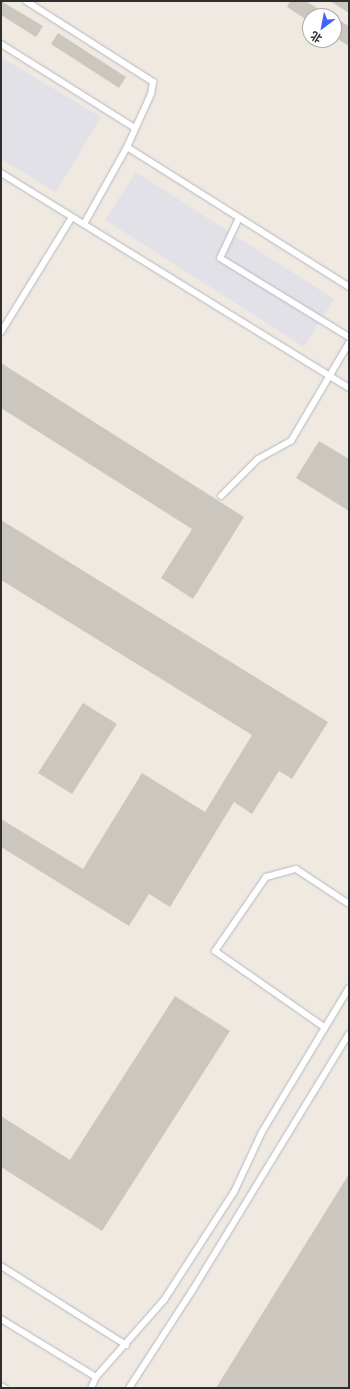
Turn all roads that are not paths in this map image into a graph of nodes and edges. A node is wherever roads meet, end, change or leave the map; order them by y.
1 (26, 1) edge
2 (1, 44) edge
3 (135, 128) junction
4 (127, 147) junction
5 (1, 173) edge
6 (72, 217) junction
7 (239, 218) junction
8 (84, 224) junction
9 (349, 287) edge
10 (1, 332) edge
11 (349, 337) edge
12 (349, 344) edge
13 (329, 376) junction
14 (349, 388) edge
15 (221, 496) dead end
16 (349, 904) edge
17 (349, 988) edge
18 (324, 1027) junction
19 (349, 1034) edge
20 (1, 1266) edge
21 (1, 1319) edge
22 (126, 1345) junction
23 (96, 1377) junction
24 (1, 1386) edge
25 (5, 1388) edge
26 (91, 1388) edge
27 (129, 1388) edge

1 - 3 lane
2 - 3 lane
3 - 4 lane
4 - 7 lane
4 - 8 lane
5 - 6 lane
6 - 8 lane
6 - 10 lane
7 - 9 lane
7 - 11 lane
8 - 13 lane
12 - 13 lane
13 - 14 lane
13 - 15 lane
16 - 18 lane
17 - 18 lane
18 - 22 lane
19 - 27 lane
20 - 22 lane
21 - 23 lane
22 - 23 lane
23 - 26 lane
24 - 25 lane

